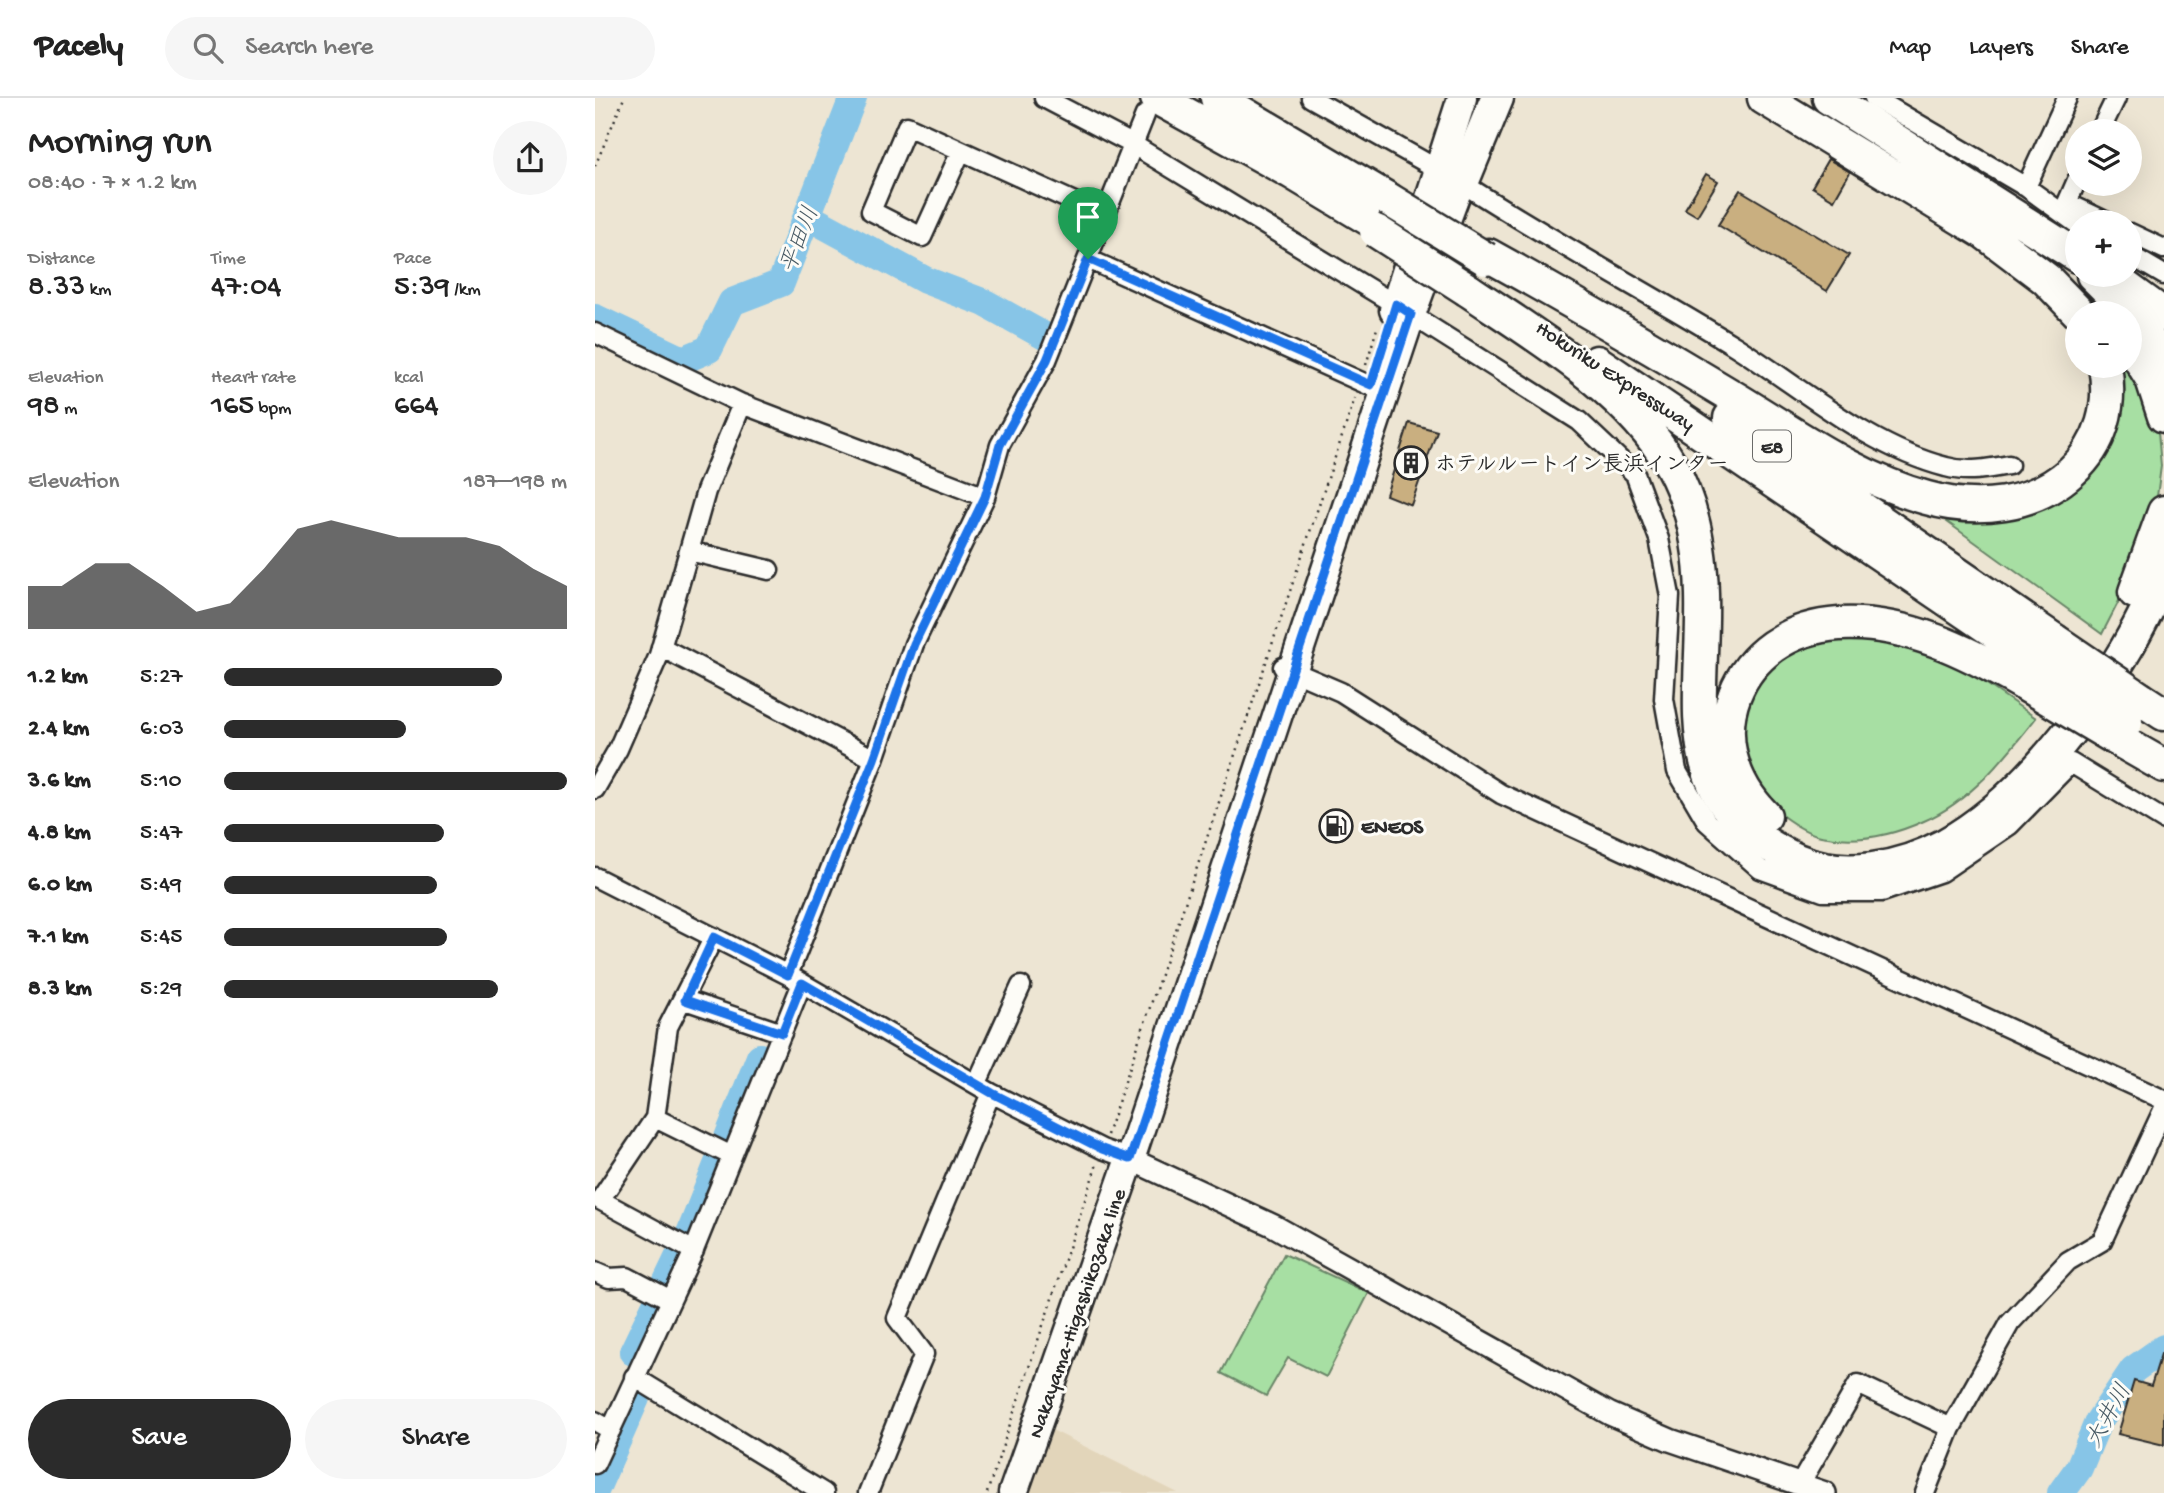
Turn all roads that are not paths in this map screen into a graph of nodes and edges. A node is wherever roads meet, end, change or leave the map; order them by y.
1 (1044, 98) edge
2 (1311, 98) edge
3 (1462, 98) edge
4 (1487, 98) edge
5 (1497, 98) edge
6 (1766, 98) edge
7 (1829, 98) edge
8 (1874, 98) edge
9 (2067, 98) edge
10 (2116, 98) edge
11 (1151, 106) edge
12 (1206, 109) edge
13 (2106, 119) edge
14 (1132, 144) junction
15 (961, 151) junction
16 (1450, 177) junction
17 (2026, 187) junction
18 (2067, 196) edge
19 (1105, 216) junction
20 (2055, 216) junction
21 (2065, 217) edge
22 (1381, 218) junction
23 (2065, 220) edge
24 (1985, 233) junction
25 (2065, 234) edge
26 (2065, 236) edge
27 (2142, 239) edge
28 (2164, 249) edge
29 (1088, 259) junction
30 (2142, 262) edge
31 (1478, 272) junction
32 (2164, 275) edge
33 (2105, 287) edge
34 (2125, 287) edge
35 (2067, 301) edge
36 (2091, 301) edge
37 (1398, 306) junction
38 (2164, 315) edge
39 (595, 333) edge
40 (2164, 362) edge
41 (2142, 363) edge
42 (2106, 378) edge
43 (1373, 386) junction
44 (742, 404) junction
45 (2164, 416) edge
46 (2009, 466) dead end
47 (985, 497) junction
48 (2164, 512) edge
49 (689, 551) junction
50 (769, 570) dead end
51 (2164, 572) edge
52 (661, 647) junction
53 (2039, 662) junction
54 (1287, 669) junction
55 (2137, 718) edge
56 (2164, 747) edge
57 (874, 759) junction
58 (2164, 766) edge
59 (595, 789) edge
60 (2164, 820) edge
61 (595, 877) edge
62 (714, 937) junction
63 (795, 979) junction
64 (1021, 986) dead end
65 (685, 1000) junction
66 (782, 1033) junction
67 (984, 1088) junction
68 (2164, 1100) edge
69 (2164, 1108) edge
70 (655, 1118) junction
71 (1115, 1154) junction
72 (732, 1156) junction
73 (597, 1199) edge
74 (694, 1251) junction
75 (595, 1272) edge
76 (671, 1300) junction
77 (634, 1377) junction
78 (603, 1426) edge
79 (1951, 1428) junction
80 (595, 1464) edge
81 (1800, 1484) junction
82 (824, 1493) edge
83 (868, 1493) edge
84 (995, 1493) edge
85 (1013, 1493) edge
86 (1825, 1493) edge
87 (1925, 1493) edge

1 - 14 street
2 - 16 street
3 - 16 main road, Nakayama-Higashikozaka line
4 - 16 main road, Nakayama-Higashikozaka line
5 - 16 highway
6 - 24 highway
7 - 20 highway
8 - 17 street
9 - 17 street
10 - 13 street
11 - 12 highway, Hokuriku Expressway / E8
11 - 14 street
12 - 22 highway, Hokuriku Expressway / E8
14 - 19 street
14 - 37 street
15 - 15 street
15 - 19 street
16 - 37 main road, Nakayama-Higashikozaka line
16 - 46 street
17 - 20 street
18 - 20 street
19 - 29 street
20 - 21 street
20 - 23 street
20 - 25 highway
20 - 26 highway
22 - 31 highway, bridge
22 - 31 highway, Hokuriku Expressway / E8, bridge
24 - 35 highway
24 - 36 highway
27 - 28 street
29 - 43 street
29 - 47 street
30 - 32 street
31 - 42 highway
31 - 51 highway
31 - 53 highway, Hokuriku Expressway / E8
33 - 40 highway
34 - 38 highway
37 - 43 main road, Nakayama-Higashikozaka line
37 - 60 street
39 - 44 street
41 - 45 highway
43 - 54 main road, Nakayama-Higashikozaka line
44 - 47 street
44 - 49 street
47 - 57 street
48 - 53 highway
49 - 50 street
49 - 52 street
52 - 57 street
52 - 59 street
53 - 55 highway, Hokuriku Expressway / E8, bridge
53 - 55 highway, bridge
54 - 68 street
54 - 71 main road, Nakayama-Higashikozaka line
55 - 56 highway, Hokuriku Expressway / E8
55 - 58 highway
57 - 63 street
61 - 62 street
62 - 63 street
62 - 65 street
63 - 66 street
63 - 67 street
64 - 67 street
65 - 66 street
65 - 70 street
66 - 72 street
67 - 71 street
67 - 83 street
69 - 79 street
70 - 72 street
70 - 73 street
71 - 81 street
71 - 84 main road, Nakayama-Higashikozaka line
71 - 85 main road, Nakayama-Higashikozaka line
72 - 74 street
73 - 74 street
74 - 76 street
75 - 76 street
76 - 77 street
77 - 78 street
77 - 82 street
78 - 80 street
79 - 81 street
79 - 87 street
81 - 86 street

